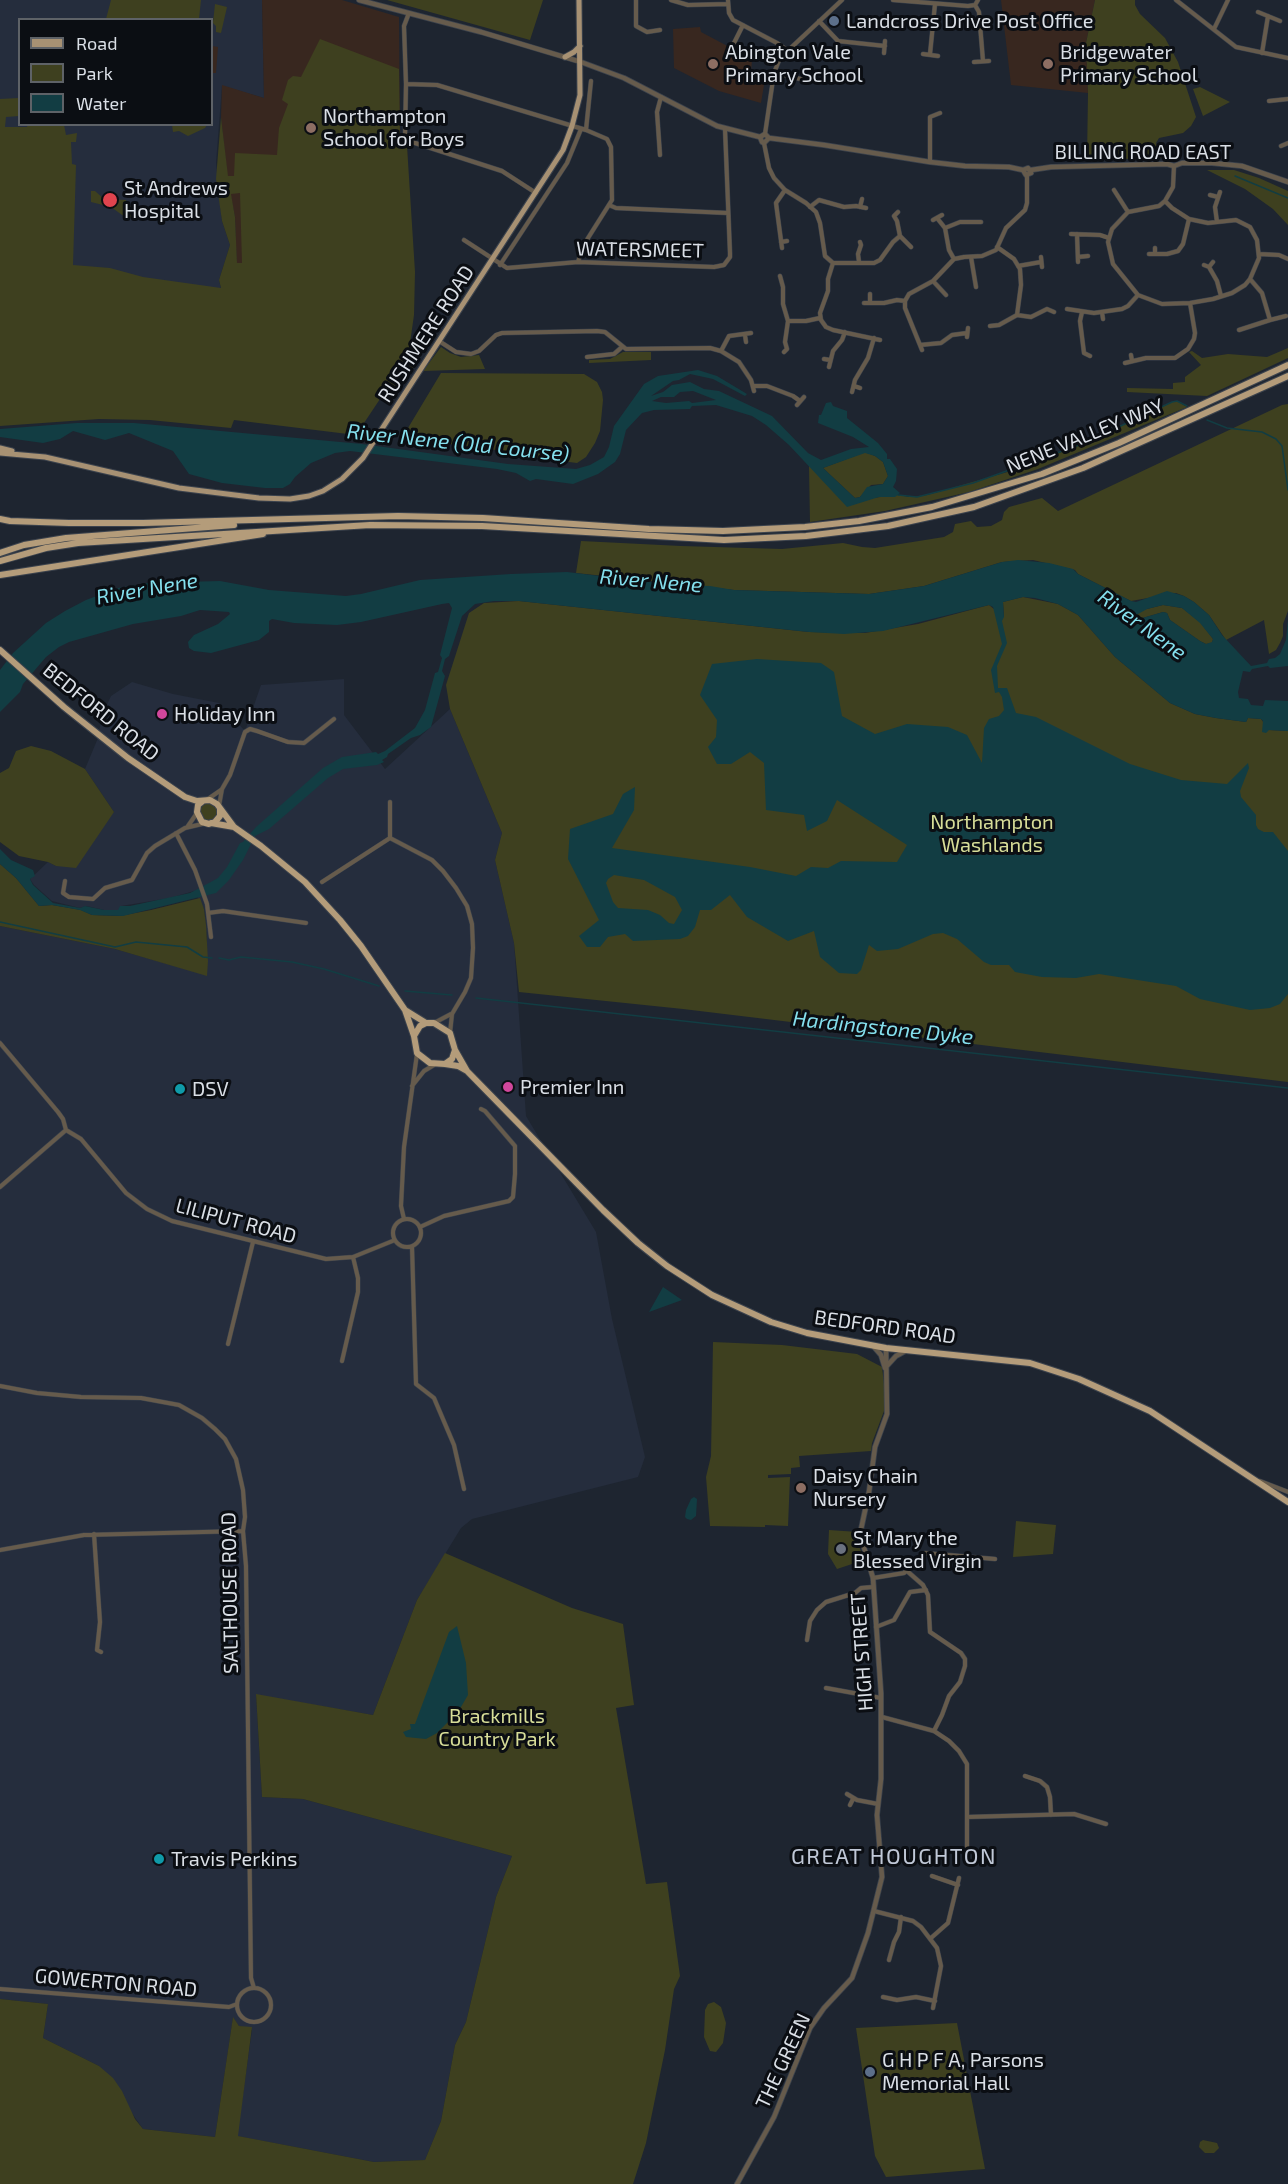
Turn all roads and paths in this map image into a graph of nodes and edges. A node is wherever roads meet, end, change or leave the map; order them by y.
1 (359, 0) edge
2 (579, 0) edge
3 (636, 0) edge
4 (671, 0) edge
5 (842, 0) edge
6 (893, 0) edge
7 (978, 0) edge
8 (1177, 0) edge
9 (1228, 0) edge
10 (681, 2) edge
11 (728, 2) edge
12 (935, 4) junction
13 (975, 5) junction
14 (1258, 12) dead end
15 (409, 13) junction
16 (1268, 16) junction
17 (819, 21) junction
18 (1280, 21) dead end
19 (742, 26) junction
20 (660, 30) dead end
21 (1214, 30) junction
22 (734, 43) dead end
23 (580, 46) junction
24 (787, 50) junction
25 (1262, 52) junction
26 (884, 53) dead end
27 (923, 54) dead end
28 (930, 54) junction
29 (938, 56) dead end
30 (566, 57) junction
31 (1288, 58) edge
32 (983, 61) junction
33 (989, 61) dead end
34 (581, 62) junction
35 (974, 62) dead end
36 (774, 74) junction
37 (805, 80) dead end
38 (591, 81) dead end
39 (406, 84) junction
40 (661, 97) junction
41 (1288, 99) edge
42 (1269, 101) dead end
43 (940, 113) dead end
44 (572, 126) junction
45 (725, 129) junction
46 (584, 130) junction
47 (765, 136) junction
48 (764, 143) joint
49 (1288, 143) edge
50 (1281, 146) dead end
51 (660, 155) dead end
52 (930, 162) junction
53 (1174, 166) junction
54 (1023, 170) junction
55 (1031, 170) junction
56 (1027, 176) junction
57 (1288, 182) edge
58 (785, 190) junction
59 (1114, 190) dead end
60 (1124, 191) dead end
61 (1220, 192) dead end
62 (536, 193) junction
63 (1119, 195) junction
64 (1210, 195) dead end
65 (1218, 197) junction
66 (862, 200) dead end
67 (1165, 201) junction
68 (609, 205) junction
69 (810, 207) junction
70 (860, 207) junction
71 (866, 208) dead end
72 (898, 212) dead end
73 (1128, 212) junction
74 (728, 213) junction
75 (937, 218) dead end
76 (1189, 219) junction
77 (981, 222) dead end
78 (1216, 222) junction
79 (945, 228) junction
80 (1071, 234) dead end
81 (1077, 234) junction
82 (900, 236) junction
83 (1109, 238) junction
84 (464, 240) dead end
85 (787, 241) dead end
86 (781, 242) junction
87 (860, 242) dead end
88 (912, 247) dead end
89 (997, 247) junction
90 (782, 248) dead end
91 (1155, 248) dead end
92 (1149, 254) dead end
93 (1155, 254) junction
94 (1259, 254) junction
95 (1088, 256) dead end
96 (971, 257) junction
97 (1288, 259) edge
98 (492, 260) junction
99 (954, 260) junction
100 (578, 262) junction
101 (859, 262) junction
102 (1042, 262) dead end
103 (1213, 262) dead end
104 (833, 264) junction
105 (500, 265) junction
106 (1204, 265) dead end
107 (1018, 266) junction
108 (1209, 267) junction
109 (780, 276) dead end
110 (1250, 279) junction
111 (933, 281) junction
112 (976, 287) dead end
113 (870, 294) dead end
114 (1138, 295) junction
115 (946, 296) dead end
116 (1221, 297) junction
117 (905, 301) junction
118 (864, 303) dead end
119 (870, 303) junction
120 (1191, 303) junction
121 (1067, 309) dead end
122 (1054, 312) dead end
123 (1082, 312) junction
124 (1102, 312) junction
125 (1017, 315) junction
126 (1286, 316) dead end
127 (820, 318) junction
128 (1103, 319) dead end
129 (1270, 320) junction
130 (788, 321) junction
131 (994, 327) dead end
132 (1242, 328) dead end
133 (845, 332) junction
134 (751, 333) dead end
135 (968, 333) dead end
136 (745, 335) junction
137 (874, 338) junction
138 (880, 340) dead end
139 (439, 341) junction
140 (746, 342) dead end
141 (920, 345) junction
142 (622, 347) junction
143 (922, 350) dead end
144 (721, 351) junction
145 (784, 351) dead end
146 (1131, 355) dead end
147 (1090, 356) dead end
148 (587, 357) dead end
149 (824, 359) dead end
150 (830, 360) junction
151 (1132, 361) junction
152 (1125, 363) dead end
153 (1288, 365) edge
154 (829, 367) dead end
155 (1288, 376) edge
156 (854, 386) junction
157 (860, 388) dead end
158 (852, 392) dead end
159 (804, 397) dead end
160 (0, 448) edge
161 (0, 453) edge
162 (20, 453) junction
163 (0, 519) edge
164 (292, 520) junction
165 (281, 530) junction
166 (1, 552) edge
167 (2, 560) edge
168 (0, 575) edge
169 (2, 651) edge
170 (334, 719) dead end
171 (222, 789) junction
172 (185, 797) junction
173 (205, 800) junction
174 (390, 802) dead end
175 (220, 808) junction
176 (196, 813) junction
177 (208, 823) junction
178 (187, 827) junction
179 (234, 827) junction
180 (176, 833) junction
181 (390, 838) junction
182 (65, 881) dead end
183 (322, 882) dead end
184 (208, 913) junction
185 (306, 923) dead end
186 (211, 938) dead end
187 (405, 1010) junction
188 (452, 1014) junction
189 (426, 1023) junction
190 (434, 1023) junction
191 (450, 1033) junction
192 (414, 1036) junction
193 (0, 1043) edge
194 (455, 1050) junction
195 (417, 1053) junction
196 (445, 1064) junction
197 (435, 1065) junction
198 (467, 1071) junction
199 (411, 1087) junction
200 (481, 1109) dead end
201 (66, 1130) junction
202 (0, 1187) edge
203 (404, 1219) junction
204 (420, 1227) junction
205 (395, 1240) junction
206 (253, 1242) junction
207 (412, 1246) junction
208 (353, 1257) junction
209 (228, 1344) dead end
210 (874, 1347) junction
211 (886, 1348) junction
212 (907, 1350) junction
213 (342, 1361) dead end
214 (885, 1368) junction
215 (0, 1386) edge
216 (1243, 1474) junction
217 (464, 1489) dead end
218 (1288, 1492) edge
219 (1288, 1502) edge
220 (243, 1531) junction
221 (94, 1534) junction
222 (0, 1550) edge
223 (995, 1559) dead end
224 (907, 1571) junction
225 (873, 1578) junction
226 (873, 1587) junction
227 (926, 1590) junction
228 (875, 1627) junction
229 (807, 1640) dead end
230 (101, 1652) dead end
231 (826, 1688) dead end
232 (881, 1695) junction
233 (882, 1717) junction
234 (934, 1731) junction
235 (1026, 1776) dead end
236 (846, 1794) dead end
237 (853, 1799) junction
238 (850, 1804) dead end
239 (878, 1804) junction
240 (877, 1815) joint
241 (1051, 1815) junction
242 (967, 1817) junction
243 (1106, 1824) dead end
244 (968, 1851) dead end
245 (932, 1876) dead end
246 (959, 1878) dead end
247 (958, 1885) junction
248 (874, 1911) junction
249 (901, 1917) junction
250 (931, 1938) junction
251 (889, 1960) dead end
252 (254, 1988) junction
253 (0, 1989) edge
254 (883, 1997) dead end
255 (934, 2001) junction
256 (237, 2004) junction
257 (933, 2008) dead end
258 (737, 2184) edge

1 - 15 street, BILLING ROAD EAST
2 - 23 main road, RUSHMERE ROAD
3 - 20 street
4 - 10 street
5 - 17 street
6 - 12 street
7 - 13 street
8 - 21 street
9 - 21 street
10 - 11 street
11 - 19 street
12 - 13 street
12 - 28 street
13 - 32 street
14 - 16 street
15 - 30 street, BILLING ROAD EAST
15 - 39 street
16 - 18 street
16 - 25 street
17 - 24 street
17 - 26 street
19 - 22 street
19 - 24 street
21 - 25 street
23 - 30 main road
23 - 34 main road, RUSHMERE ROAD
24 - 36 street
25 - 31 street
27 - 28 street
28 - 29 street
30 - 34 street, BILLING ROAD EAST
32 - 33 street
32 - 35 street
34 - 40 street, BILLING ROAD EAST
34 - 44 main road, RUSHMERE ROAD
36 - 37 street
36 - 47 street
38 - 46 street, RUSHMERE ROAD
39 - 44 street
39 - 62 street
40 - 45 street, BILLING ROAD EAST
40 - 51 street
41 - 42 street
43 - 52 street
44 - 46 street
44 - 62 main road, RUSHMERE ROAD
45 - 47 street, BILLING ROAD EAST
45 - 74 street, WATERSMEET
46 - 68 street
46 - 105 street, RUSHMERE ROAD
47 - 48 street
47 - 52 street, BILLING ROAD EAST
48 - 58 street
49 - 50 street
52 - 54 street, BILLING ROAD EAST
53 - 55 street, BILLING ROAD EAST
53 - 57 street, BILLING ROAD EAST
53 - 67 street
54 - 55 street, BILLING ROAD EAST
54 - 56 street
55 - 56 street, BILLING ROAD EAST
56 - 89 street
58 - 69 street
58 - 86 street
59 - 63 street
60 - 63 street
61 - 65 street
62 - 98 main road, RUSHMERE ROAD
63 - 73 street
64 - 65 street
65 - 78 street
66 - 70 street
67 - 73 street
67 - 76 street
68 - 74 street
68 - 100 street
69 - 70 street
69 - 104 street
70 - 71 street
72 - 82 street
73 - 83 street
74 - 100 street, WATERSMEET
75 - 79 street
76 - 78 street
76 - 93 street
77 - 79 street
78 - 94 street
79 - 99 street
80 - 81 street
81 - 83 street
81 - 95 street
82 - 88 street
82 - 101 street
83 - 114 street
84 - 98 street, WATERSMEET
85 - 86 street
86 - 90 street
87 - 101 street
89 - 96 street
89 - 107 street
91 - 93 street
92 - 93 street
94 - 97 street
94 - 110 street
96 - 99 street
96 - 112 street
98 - 105 street, WATERSMEET
98 - 139 main road, RUSHMERE ROAD
99 - 111 street
100 - 105 street, WATERSMEET
101 - 104 street
102 - 107 street
103 - 108 street
104 - 127 street
106 - 108 street
107 - 125 street
108 - 116 street
109 - 130 street
110 - 116 street
110 - 129 street
111 - 115 street
111 - 117 street
113 - 119 street
114 - 120 street
114 - 124 street
116 - 120 street
117 - 119 street
117 - 141 street
118 - 119 street
120 - 151 street
121 - 123 street
122 - 125 street
123 - 124 street
123 - 147 street
124 - 128 street
125 - 131 street
126 - 129 street
127 - 130 street
127 - 133 street
129 - 132 street
130 - 145 street
133 - 137 street
133 - 150 street
134 - 136 street
135 - 141 street
136 - 140 street
136 - 144 street
137 - 138 street
137 - 156 street
139 - 142 street
139 - 162 main road, RUSHMERE ROAD
141 - 143 street
142 - 144 street
142 - 148 street
144 - 159 street
146 - 151 street
149 - 150 street
150 - 154 street
151 - 152 street
153 - 164 highway, NENE VALLEY WAY
155 - 165 highway, NENE VALLEY WAY
156 - 157 street
156 - 158 street
160 - 162 main road, RUSHMERE ROAD
161 - 162 main road, RUSHMERE ROAD
163 - 164 highway
164 - 166 highway
165 - 167 highway
165 - 168 highway
169 - 172 highway, BEDFORD ROAD
170 - 171 street
171 - 173 street
171 - 175 street
172 - 173 highway, BEDFORD ROAD
172 - 176 highway, BEDFORD ROAD
173 - 175 highway
173 - 176 highway
174 - 181 street
175 - 177 highway
175 - 179 highway
176 - 177 highway
176 - 178 street
177 - 178 street
177 - 179 highway
178 - 180 street
179 - 187 highway
180 - 182 street
180 - 184 street
181 - 183 street
181 - 188 street
184 - 185 street
184 - 186 street
187 - 189 highway
187 - 192 highway
188 - 190 street
188 - 191 street
189 - 190 highway
189 - 192 highway
190 - 191 highway
191 - 194 highway
192 - 195 highway
193 - 201 street, LILIPUT ROAD
194 - 196 highway
194 - 198 highway, BEDFORD ROAD
195 - 197 highway
195 - 199 street
196 - 197 highway
196 - 198 highway, BEDFORD ROAD
197 - 199 street
198 - 210 highway, BEDFORD ROAD
199 - 203 street
200 - 204 street
201 - 202 street
201 - 206 street, LILIPUT ROAD
203 - 204 street
203 - 205 street
204 - 207 street
205 - 207 street
205 - 208 street, LILIPUT ROAD
206 - 208 street, LILIPUT ROAD
206 - 209 street
207 - 217 street
208 - 213 street
210 - 211 highway, BEDFORD ROAD
210 - 214 street
211 - 212 highway, BEDFORD ROAD
211 - 214 street, HIGH STREET
212 - 214 street
212 - 216 highway, BEDFORD ROAD
214 - 225 street, HIGH STREET
215 - 220 street, SALTHOUSE ROAD
216 - 218 street, BEDFORD ROAD
216 - 219 highway
220 - 221 street
220 - 252 street, SALTHOUSE ROAD
221 - 222 street
221 - 230 street
223 - 224 street
224 - 225 street
224 - 227 street
225 - 226 street, HIGH STREET
226 - 228 street, HIGH STREET
226 - 229 street
227 - 228 street
227 - 234 street
228 - 232 street, HIGH STREET
231 - 232 street
232 - 233 street, HIGH STREET
233 - 234 street
233 - 239 street, HIGH STREET
234 - 242 street
235 - 241 street
236 - 237 street
237 - 238 street
237 - 239 street
239 - 240 street, HIGH STREET
240 - 248 street, THE GREEN
241 - 242 street
241 - 243 street
242 - 244 street
245 - 247 street
246 - 247 street
247 - 250 street
248 - 249 street
248 - 258 street, THE GREEN
249 - 250 street
249 - 251 street
250 - 255 street
252 - 256 street
252 - 256 street
253 - 256 street, GOWERTON ROAD
254 - 255 street
255 - 257 street

